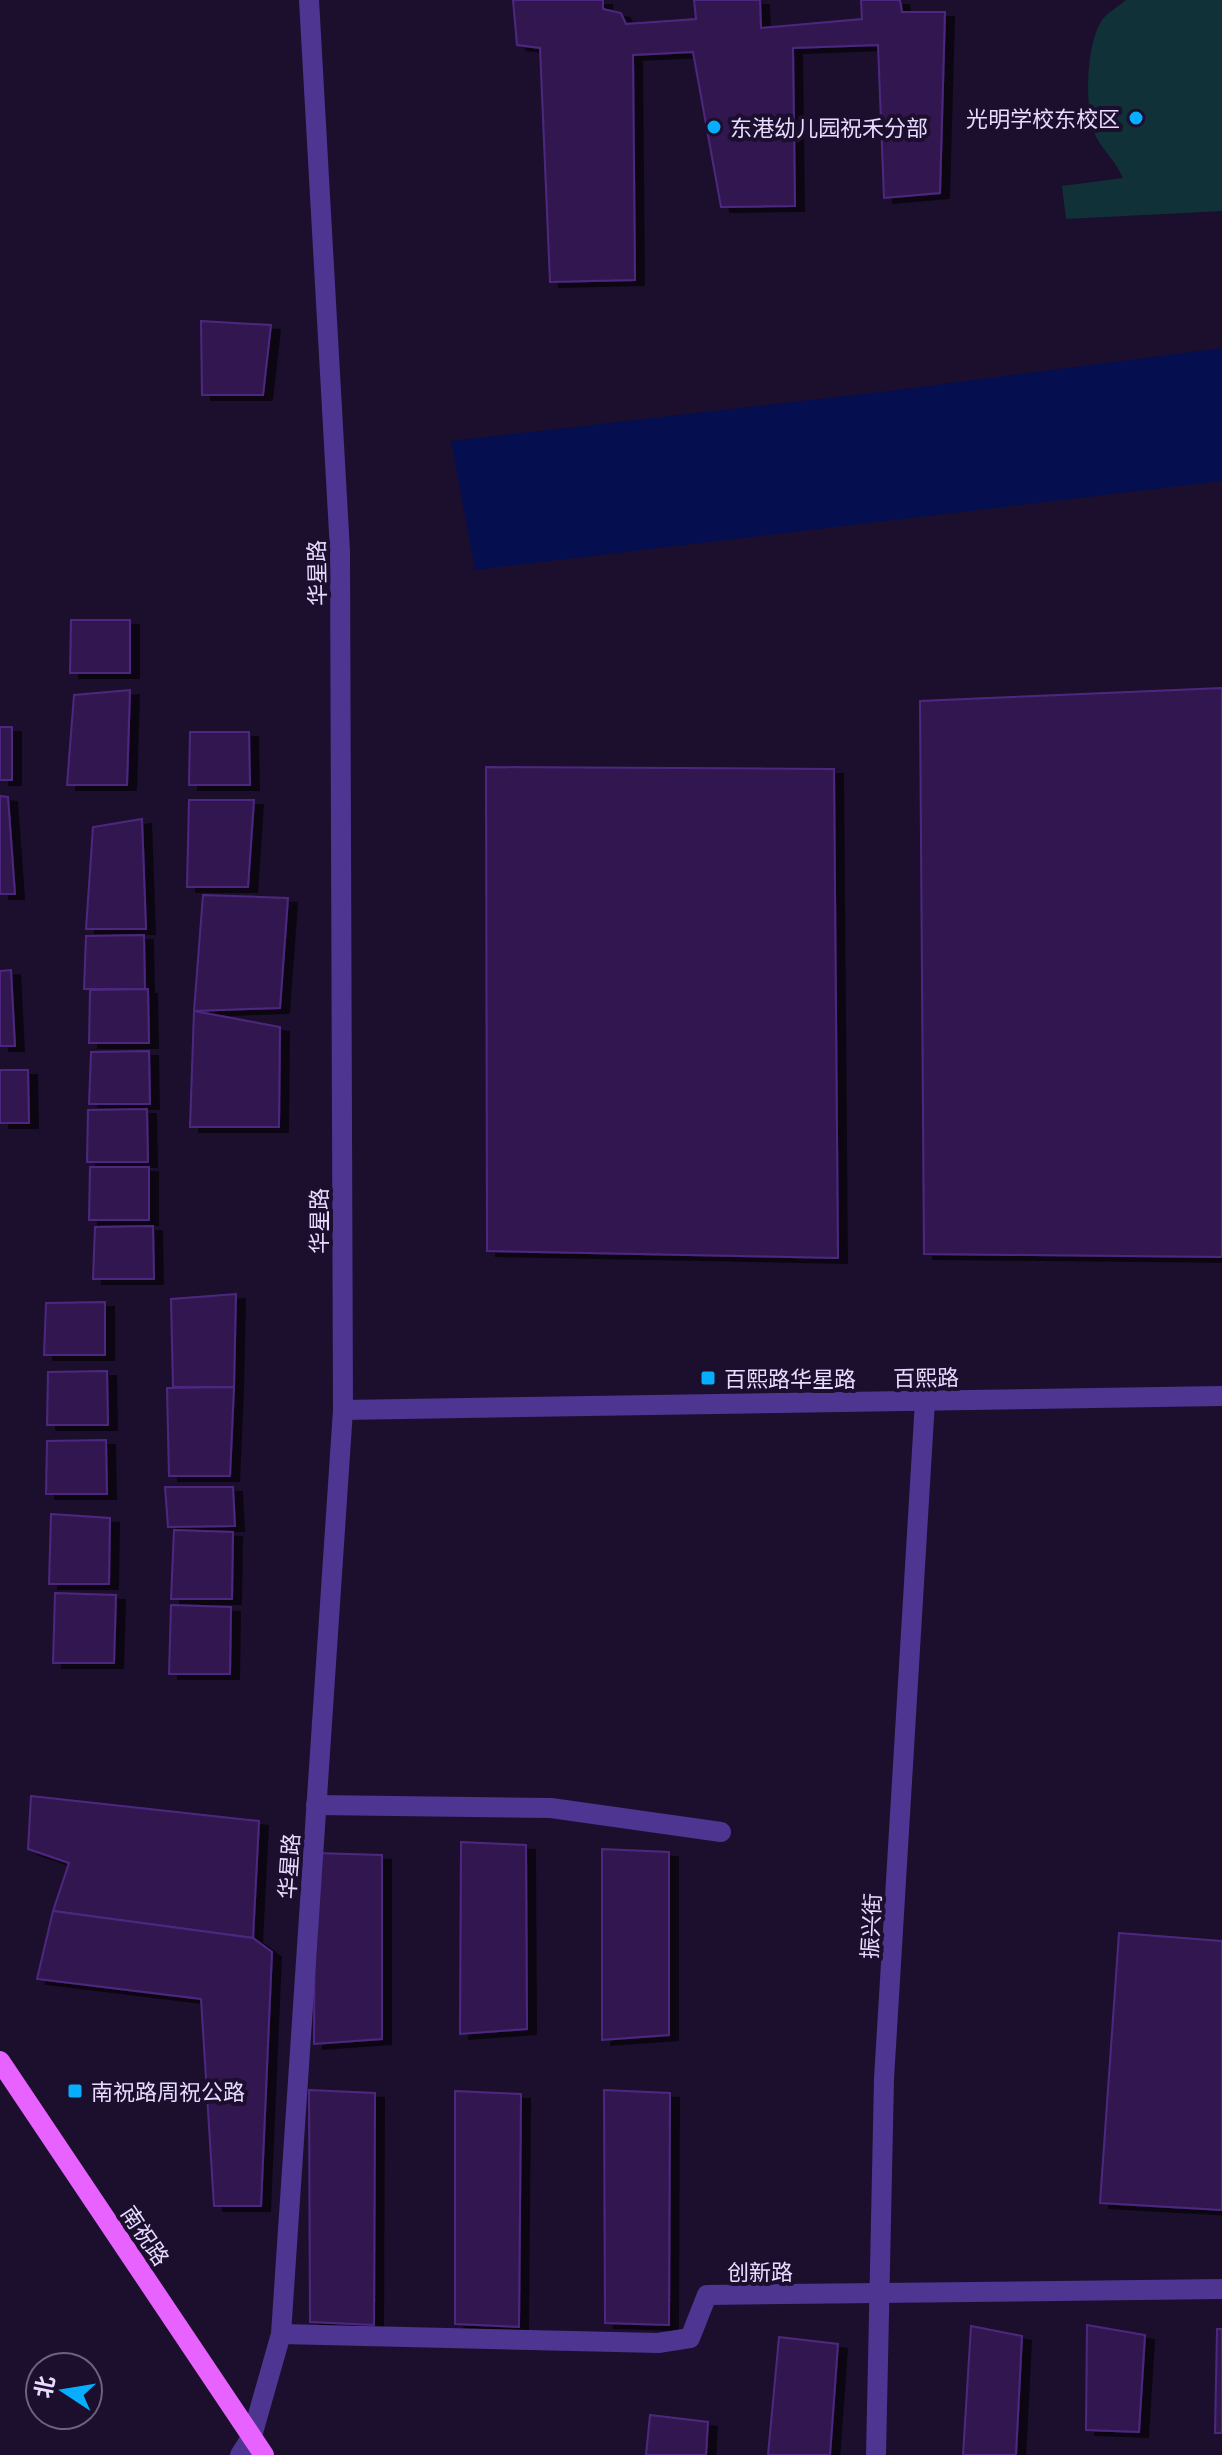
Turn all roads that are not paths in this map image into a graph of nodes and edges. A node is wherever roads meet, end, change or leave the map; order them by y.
1 (309, 0) edge
2 (1222, 1396) edge
3 (925, 1401) junction
4 (343, 1410) junction
5 (316, 1805) junction
6 (721, 1832) dead end
7 (0, 2061) edge
8 (1222, 2289) edge
9 (880, 2294) junction
10 (281, 2334) junction
11 (252, 2436) junction
12 (240, 2455) edge
13 (264, 2455) edge
14 (271, 2455) edge
15 (876, 2455) edge

1 - 4 street, 华星路
2 - 3 street, 百熙路
3 - 4 street, 百熙路
3 - 9 street, 振兴街
4 - 5 street, 华星路
5 - 6 street
5 - 10 street, 华星路
7 - 11 main road, 南祝路
8 - 9 street, 创新路
9 - 10 street, 创新路
9 - 15 street, 振兴街
10 - 11 street, 华星路
11 - 12 street, 华星路
11 - 13 main road, 南祝路
11 - 14 main road, 南祝路

